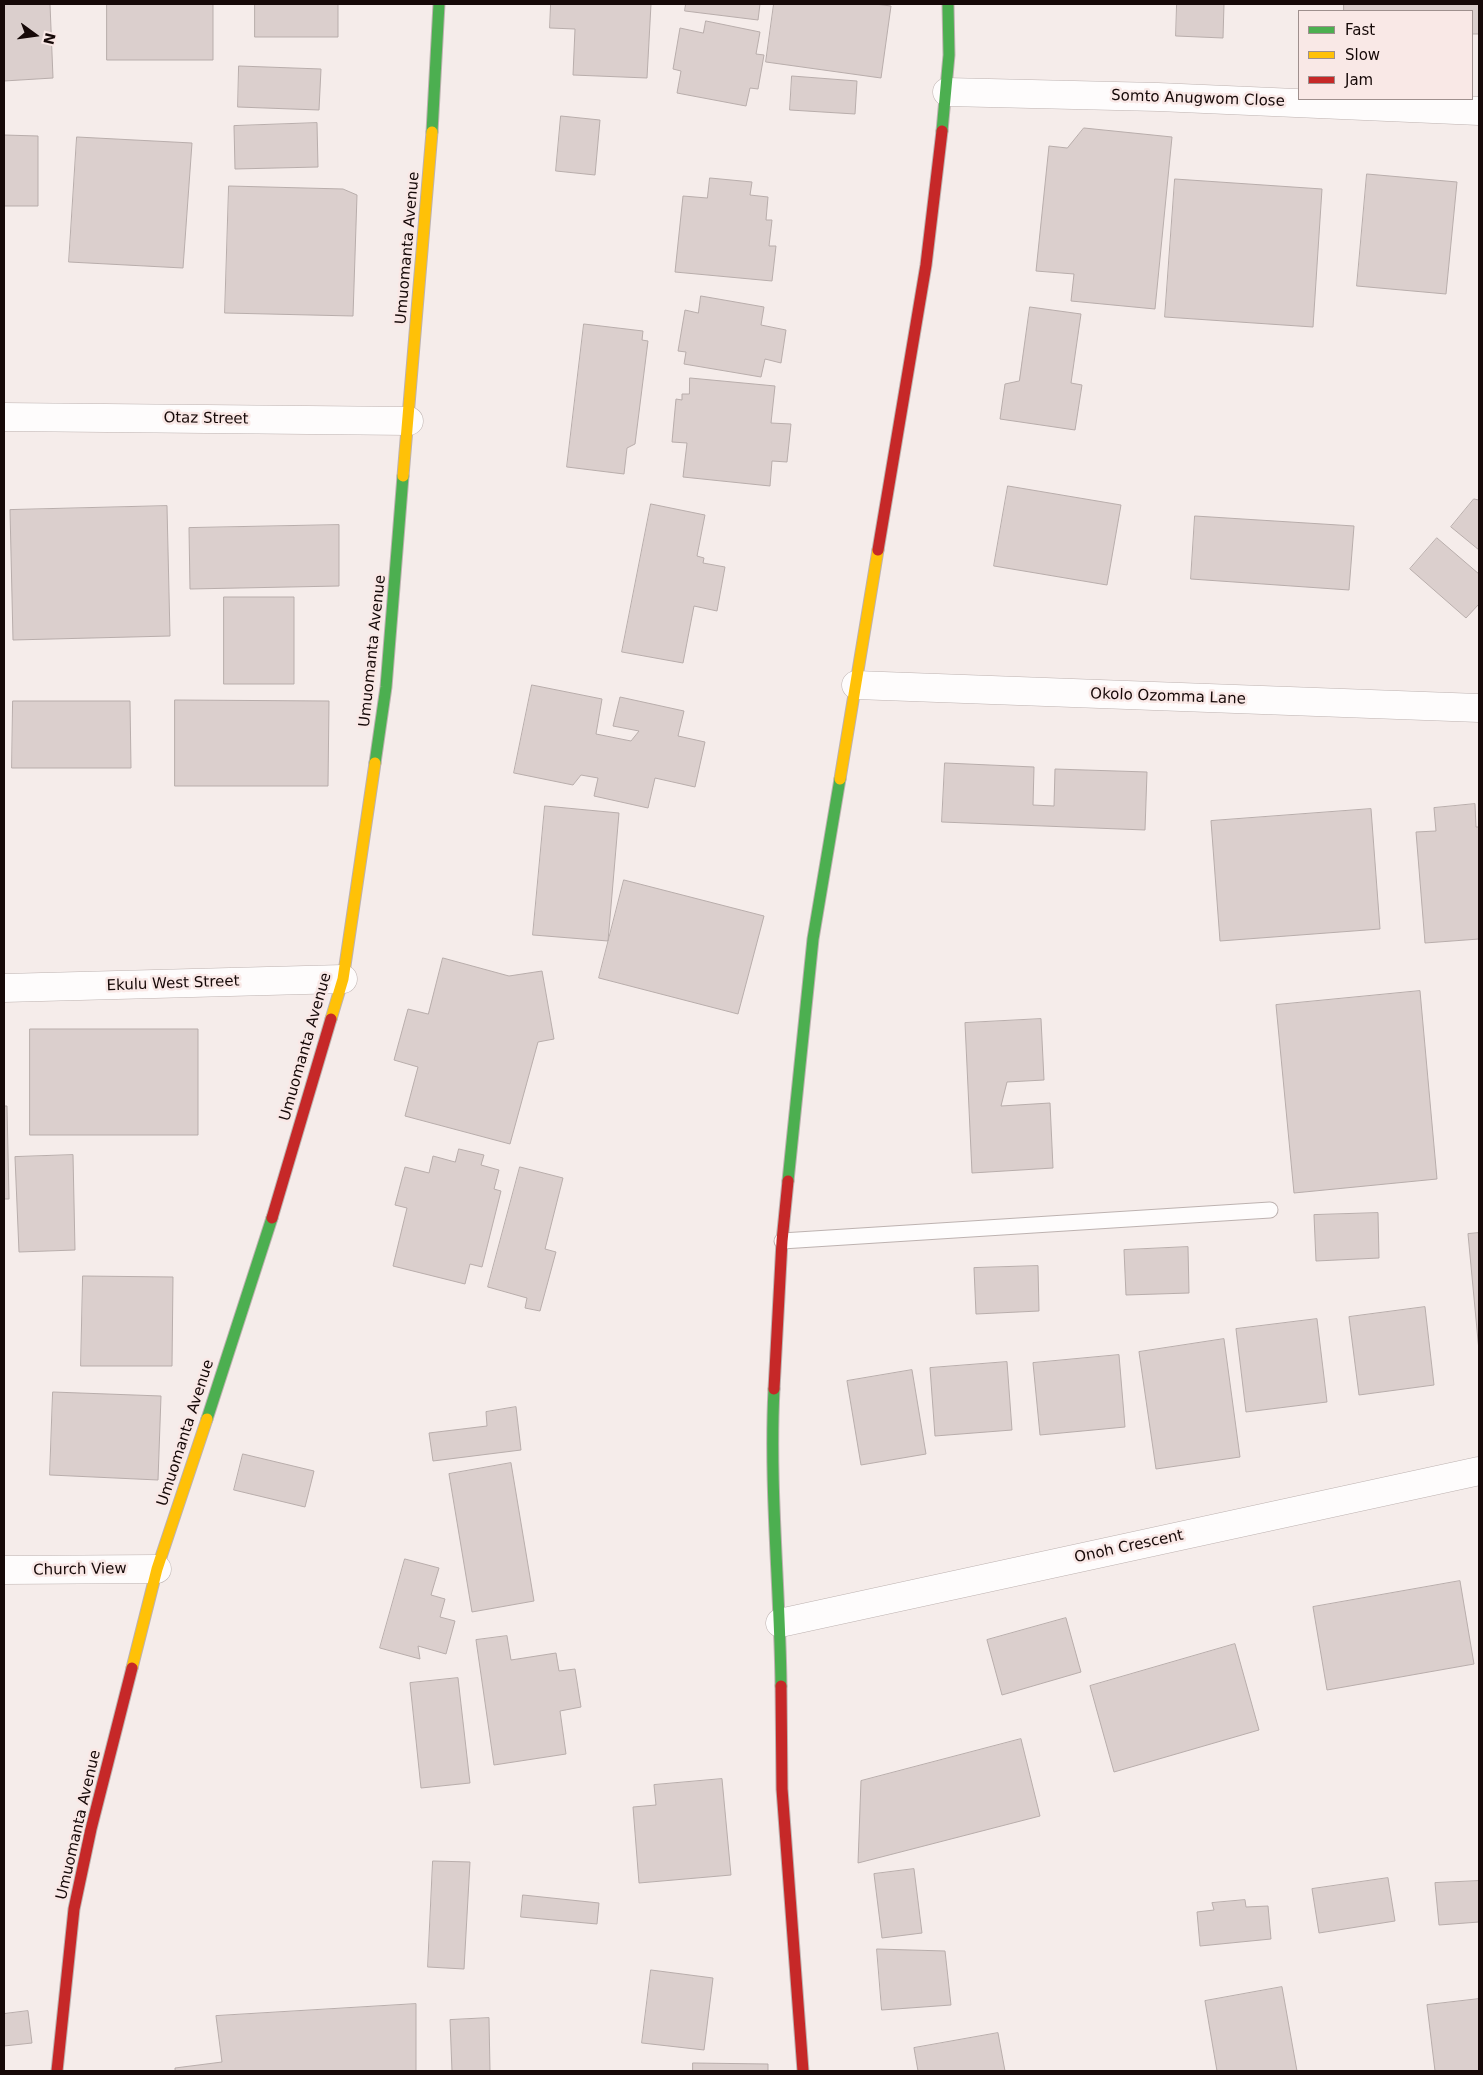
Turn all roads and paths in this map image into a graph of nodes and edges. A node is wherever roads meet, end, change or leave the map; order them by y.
1 (439, 4) edge
2 (948, 4) edge
3 (947, 92) junction
4 (1479, 111) edge
5 (4, 417) edge
6 (409, 421) junction
7 (856, 685) junction
8 (1479, 708) edge
9 (343, 979) junction
10 (4, 988) edge
11 (1270, 1210) dead end
12 (782, 1241) junction
13 (1479, 1471) edge
14 (157, 1569) junction
15 (4, 1570) edge
16 (780, 1622) junction
17 (57, 2071) edge
18 (803, 2071) edge

1 - 6 street, Umuomanta Avenue
2 - 3 street
3 - 4 street, Somto Anugwom Close
3 - 7 street
5 - 6 street, Otaz Street
6 - 9 street, Umuomanta Avenue
7 - 8 street, Okolo Ozomma Lane
7 - 12 street
9 - 10 street, Ekulu West Street
9 - 14 street, Umuomanta Avenue
11 - 12 lane
12 - 16 street
13 - 16 street, Onoh Crescent
14 - 15 street, Church View
14 - 17 street, Umuomanta Avenue
16 - 18 street

